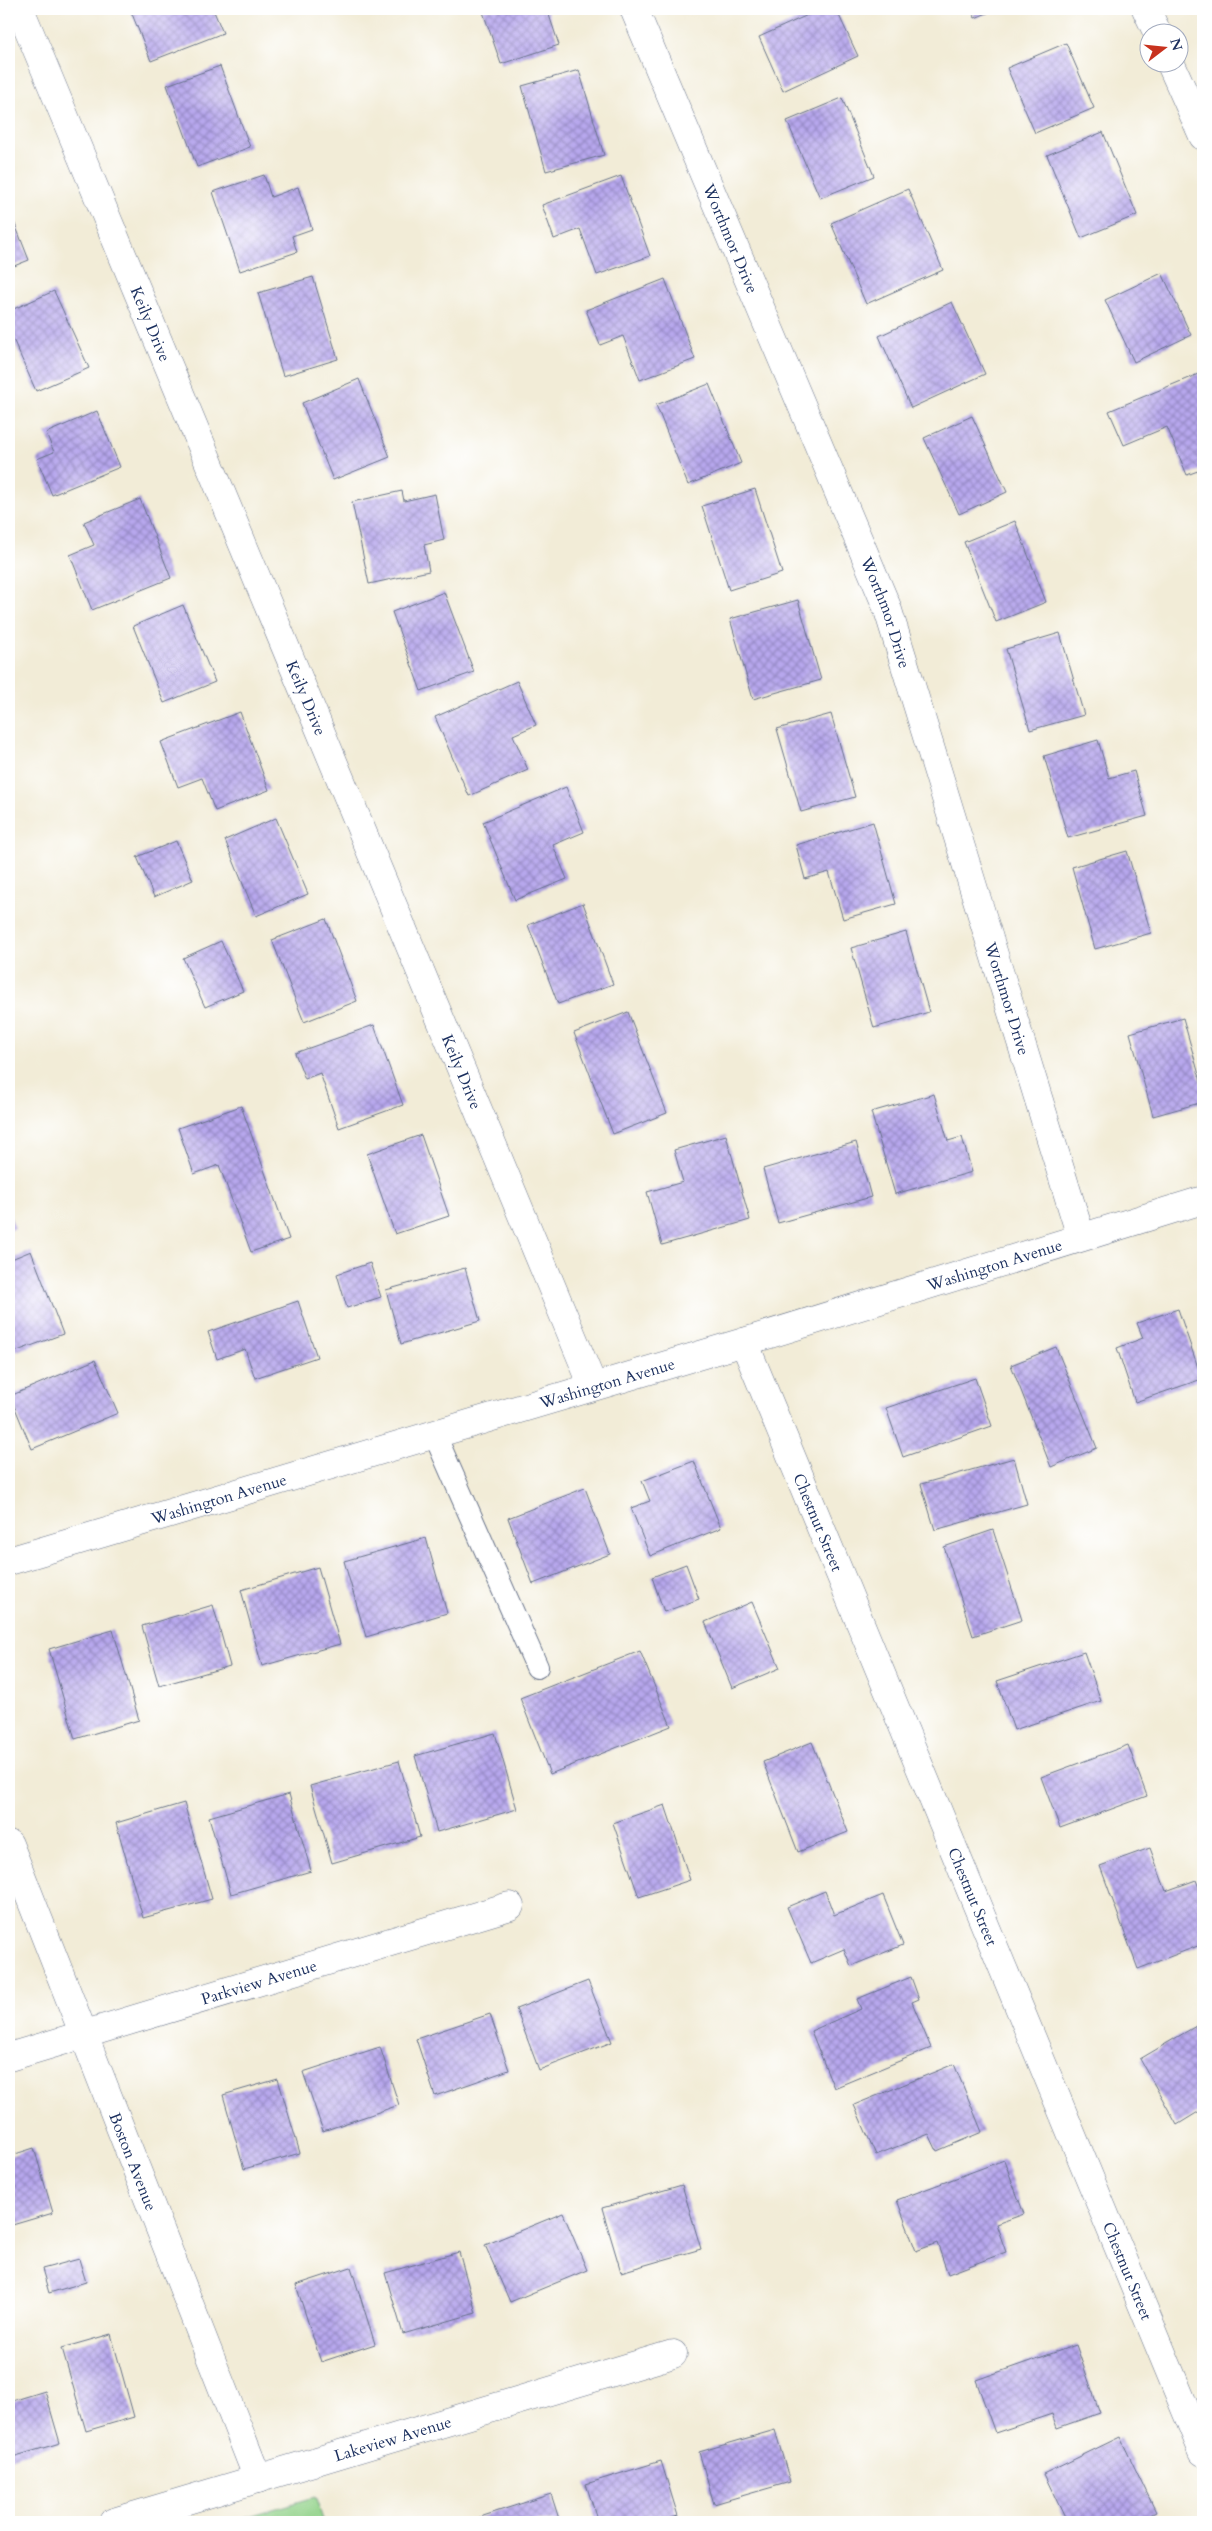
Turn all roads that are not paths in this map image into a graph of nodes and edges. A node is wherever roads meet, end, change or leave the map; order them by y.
1 (20, 9) edge
2 (634, 9) edge
3 (1146, 9) edge
4 (1152, 22) edge
5 (1178, 72) edge
6 (1195, 95) edge
7 (1203, 136) edge
8 (1203, 1200) edge
9 (1080, 1237) junction
10 (744, 1342) junction
11 (593, 1386) junction
12 (434, 1433) junction
13 (9, 1561) edge
14 (537, 1667) dead end
15 (9, 1844) edge
16 (510, 1906) dead end
17 (83, 2034) junction
18 (9, 2057) edge
19 (673, 2354) dead end
20 (1203, 2452) edge
21 (258, 2479) junction
22 (114, 2522) edge

1 - 11 street, Keily Drive
2 - 9 street, Worthmor Drive
3 - 4 street
5 - 6 street
6 - 7 street
8 - 9 street, Washington Avenue
9 - 10 street, Washington Avenue
10 - 11 street, Washington Avenue
10 - 20 street, Chestnut Street
11 - 12 street, Washington Avenue
12 - 13 street, Washington Avenue
12 - 14 lane
15 - 17 street, Boston Avenue
16 - 17 street, Parkview Avenue
17 - 18 street, Parkview Avenue
17 - 21 street, Boston Avenue
19 - 21 street, Lakeview Avenue
21 - 22 street, Lakeview Avenue

